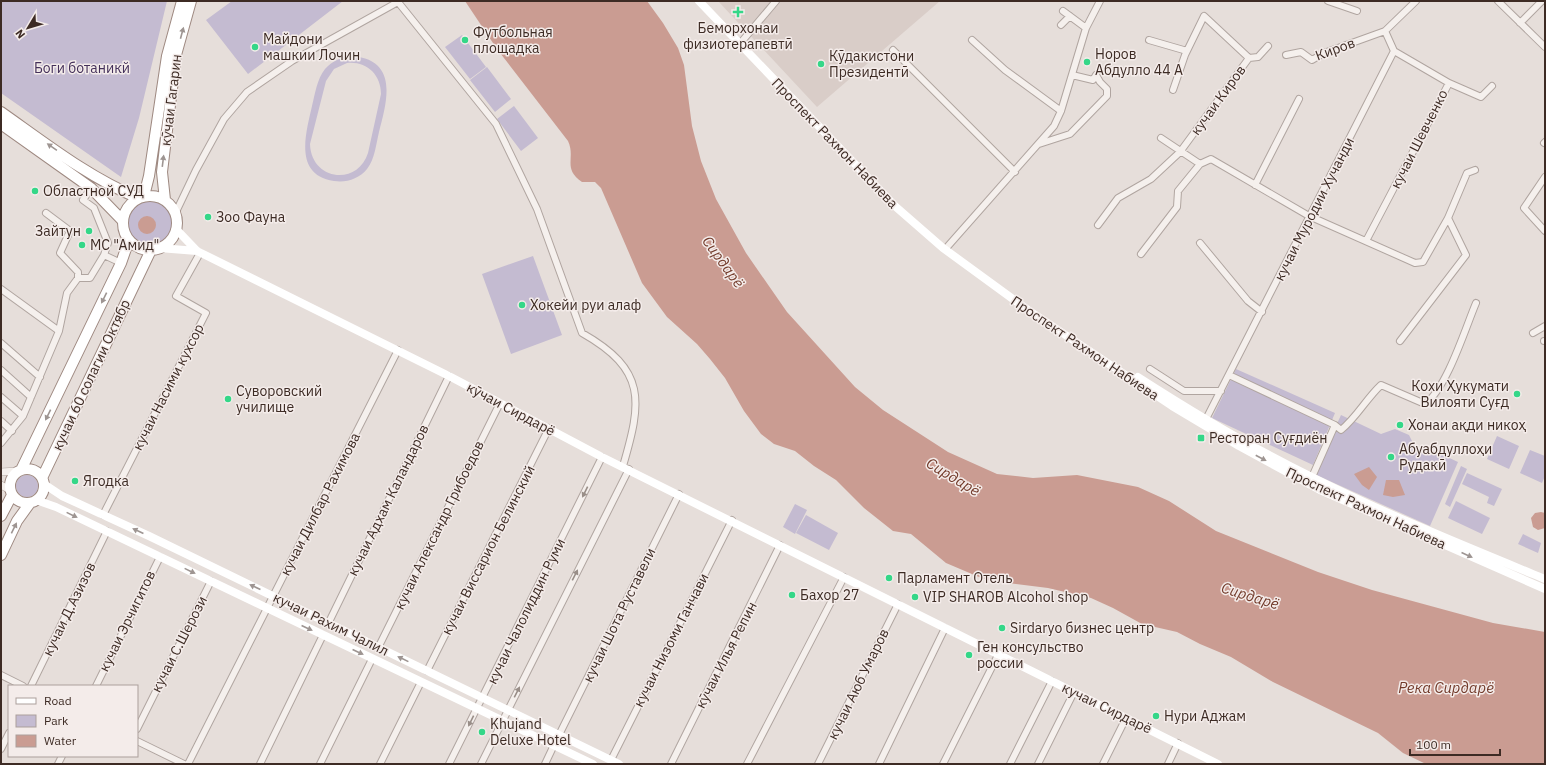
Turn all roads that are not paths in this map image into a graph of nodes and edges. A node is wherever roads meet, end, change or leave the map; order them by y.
1 (182, 1) edge
2 (191, 1) edge
3 (699, 1) edge
4 (706, 1) edge
5 (776, 1) edge
6 (1100, 1) edge
7 (1328, 1) edge
8 (1416, 1) edge
9 (1498, 1) edge
10 (1542, 1) edge
11 (1357, 11) dead end
12 (1063, 12) dead end
13 (1070, 16) junction
14 (1520, 22) junction
15 (1061, 25) dead end
16 (1086, 28) junction
17 (1385, 31) junction
18 (743, 40) junction
19 (972, 40) dead end
20 (1149, 40) dead end
21 (1268, 46) dead end
22 (1545, 47) edge
23 (893, 50) dead end
24 (1187, 51) junction
25 (1394, 51) junction
26 (1286, 55) dead end
27 (1248, 58) junction
28 (1072, 75) junction
29 (1448, 83) junction
30 (1492, 86) dead end
31 (1173, 90) dead end
32 (1299, 99) dead end
33 (1061, 111) junction
34 (1, 112) edge
35 (1, 124) edge
36 (1162, 138) dead end
37 (1039, 144) junction
38 (1180, 152) junction
39 (1200, 164) junction
40 (1474, 170) dead end
41 (1015, 172) junction
42 (1545, 177) edge
43 (1255, 185) junction
44 (91, 188) junction
45 (141, 197) junction
46 (165, 200) junction
47 (46, 213) dead end
48 (175, 214) junction
49 (1309, 216) junction
50 (1448, 218) junction
51 (123, 221) junction
52 (1098, 225) dead end
53 (176, 229) junction
54 (1545, 231) edge
55 (129, 240) junction
56 (1366, 241) junction
57 (1200, 243) dead end
58 (948, 246) junction
59 (155, 249) junction
60 (198, 252) junction
61 (1141, 254) dead end
62 (104, 255) junction
63 (121, 263) junction
64 (78, 278) junction
65 (1, 290) edge
66 (1476, 303) dead end
67 (1262, 312) junction
68 (1545, 326) edge
69 (59, 331) junction
70 (1533, 333) dead end
71 (1400, 341) dead end
72 (1, 343) edge
73 (398, 350) junction
74 (1150, 369) dead end
75 (1, 370) edge
76 (1229, 375) junction
77 (449, 376) junction
78 (40, 377) junction
79 (1221, 391) junction
80 (1, 397) edge
81 (31, 397) junction
82 (500, 403) junction
83 (23, 416) junction
84 (1, 421) edge
85 (1204, 423) junction
86 (1335, 425) junction
87 (549, 428) junction
88 (12, 431) junction
89 (1, 443) edge
90 (602, 457) junction
91 (626, 467) junction
92 (20, 470) junction
93 (1, 472) edge
94 (1312, 477) junction
95 (43, 481) junction
96 (1, 485) edge
97 (11, 493) junction
98 (679, 494) junction
99 (33, 502) junction
100 (104, 515) junction
101 (1, 516) edge
102 (732, 520) junction
103 (107, 531) junction
104 (780, 546) junction
105 (1, 555) edge
106 (160, 556) junction
107 (844, 577) junction
108 (1545, 579) edge
109 (211, 581) junction
110 (1545, 589) edge
111 (273, 596) junction
112 (898, 604) junction
113 (267, 609) junction
114 (328, 624) junction
115 (945, 628) junction
116 (322, 635) junction
117 (378, 648) junction
118 (998, 655) junction
119 (372, 659) junction
120 (427, 671) junction
121 (1, 675) edge
122 (1052, 681) junction
123 (421, 682) junction
124 (21, 685) edge
125 (31, 685) edge
126 (96, 685) edge
127 (1074, 692) junction
128 (482, 697) junction
129 (477, 708) junction
130 (508, 710) junction
131 (1126, 718) junction
132 (503, 720) junction
133 (138, 727) edge
134 (8, 735) edge
135 (559, 735) junction
136 (138, 741) edge
137 (1178, 744) junction
138 (554, 745) junction
139 (1, 749) edge
140 (611, 760) junction
141 (184, 764) edge
142 (188, 764) edge
143 (260, 764) edge
144 (320, 764) edge
145 (380, 764) edge
146 (449, 764) edge
147 (480, 764) edge
148 (545, 764) edge
149 (593, 764) edge
150 (619, 764) edge
151 (671, 764) edge
152 (747, 764) edge
153 (818, 764) edge
154 (879, 764) edge
155 (943, 764) edge
156 (1010, 764) edge
157 (1038, 764) edge
158 (1103, 764) edge
159 (1168, 764) edge
160 (1218, 764) edge

1 - 45 highway, кӯчаи Гагарин
46 -> 2 highway, кӯчаи Гагарин
3 - 85 main road, Проспект Рахмон Набиева
4 - 18 main road, Проспект Рахмон Набиева
5 - 18 street
6 - 16 street
7 - 11 street
8 - 17 street
9 - 14 street
10 - 14 street
12 - 13 street
13 - 15 street
13 - 16 street
14 - 22 street
16 - 28 street
17 - 25 street
17 - 26 street, Киров
18 - 58 main road, Проспект Рахмон Набиева
19 - 33 street
20 - 24 street
21 - 27 street
23 - 41 street
24 - 27 street, кучаи Киров
24 - 31 street
25 - 29 street
25 - 49 street, кучаи Муродии Хучанди
27 - 38 street, кучаи Киров
28 - 33 street
28 - 37 street
29 - 30 street, кучаи Шевченко
29 - 56 street, кучаи Шевченко
32 - 43 street
33 - 37 street
45 -> 34 highway
35 - 44 highway
36 - 38 street
37 - 41 street
38 - 39 street
38 - 52 street, кучаи Киров
39 - 43 street
39 - 61 street
40 - 50 street
41 - 58 street
42 - 54 street
43 - 49 street
44 - 51 highway
44 - 62 street
45 - 46 highway
45 - 51 highway
46 - 48 highway
47 - 64 street
48 - 53 highway
48 - 91 street, кучаи Чалолиддин Руми
49 - 56 street
49 - 67 street, кучаи Муродии Хучанди
50 - 56 street
50 - 71 street
51 - 55 highway
53 - 59 highway
53 - 60 main road
55 - 59 highway
55 - 63 highway
57 - 67 street
58 - 85 main road, Проспект Рахмон Набиева
59 - 60 main road
59 - 95 highway, кучаи 60 солагии Октябр
60 - 73 main road, кӯчаи Сирдарё
60 - 100 street, кучаи Насими кухсор
62 - 63 street
62 - 64 street
63 -> 92 highway
64 - 69 street
65 - 69 street
66 - 86 street
67 - 76 street, кучаи Муродии Хучанди
68 - 70 street
69 - 78 street
72 - 78 street
73 - 77 main road, кӯчаи Сирдарё
73 - 111 street, кучаи Дилбар Рахимова
74 - 79 street
75 - 81 street
76 - 79 street, кучаи Муродии Хучанди
76 - 86 street
77 - 82 main road, кӯчаи Сирдарё
77 - 114 street, кучаи Адхам Каландаров
78 - 81 street
79 - 85 street, кучаи Муродии Хучанди
80 - 83 street
81 - 83 street
82 - 87 main road, кӯчаи Сирдарё
82 - 117 street, кучаи Александр Грибоедов
83 - 88 street
84 - 88 street
85 - 94 main road, Проспект Рахмон Набиева
85 -> 110 main road, Проспект Рахмон Набиева
86 - 94 street
87 - 90 main road, кӯчаи Сирдарё
87 - 120 street, кучаи Виссарион Белинский
88 - 89 street
90 - 91 main road, кӯчаи Сирдарё
90 -> 128 street, кучаи Чалолиддин Руми
91 - 98 main road, кӯчаи Сирдарё
130 -> 91 street, кучаи Чалолиддин Руми
92 - 93 street
92 - 95 highway
92 - 97 highway
94 - 108 main road, Проспект Рахмон Набиева
95 - 99 highway
95 - 100 main road, кучаи Рахим Чалил
96 - 97 street
97 - 99 highway
97 - 101 highway
98 - 102 main road, кӯчаи Сирдарё
98 - 135 street, кучаи Шота Руставели
99 -> 103 main road, кучаи Рахим Чалил
105 -> 99 highway
111 -> 100 main road, кучаи Рахим Чалил
102 - 104 main road, кӯчаи Сирдарё
102 - 140 street, кучаи Низоми Ганчави
103 - 106 main road, кучаи Рахим Чалил
103 - 125 street, кучаи Д.Азизов
104 - 107 main road, кӯчаи Сирдарё
104 - 151 street, кӯчаи Илья Репин
106 -> 109 main road, кучаи Рахим Чалил
106 - 126 street, кучаи Эрчигитов
107 - 112 main road, кучаи Сирдарё
107 - 152 street
109 - 113 main road, кучаи Рахим Чалил
109 - 133 street, кучаи С.Шерози
111 - 113 street, кучаи Дилбар Рахимова
111 - 114 main road, кучаи Рахим Чалил
112 - 115 main road, кучаи Сирдарё
112 - 153 street, кучаи Аюб Умаров
113 -> 116 main road, кучаи Рахим Чалил
113 - 142 street, кучаи Дилбар Рахимова
114 - 117 main road, кучаи Рахим Чалил
115 - 118 main road, кучаи Сирдарё
115 - 154 street
116 -> 119 main road, кучаи Рахим Чалил
116 - 143 street
120 -> 117 main road, кучаи Рахим Чалил
118 - 122 main road, кучаи Сирдарё
118 - 155 street
119 - 123 main road, кучаи Рахим Чалил
119 - 144 street
120 - 128 main road, кучаи Рахим Чалил
121 - 124 street
122 - 127 main road, кучаи Сирдарё
122 - 156 street
123 - 129 main road, кучаи Рахим Чалил
123 - 145 street
127 - 131 main road, кучаи Сирдарё
127 - 157 street
128 - 129 street, кучаи Чалолиддин Руми
128 - 130 main road, кучаи Рахим Чалил
129 - 132 main road, кучаи Рахим Чалил
129 -> 146 street, кучаи Чалолиддин Руми
130 - 132 street, кучаи Чалолиддин Руми
130 - 135 main road, кучаи Рахим Чалил
131 - 137 main road, кучаи Сирдарё
131 - 158 street
132 - 138 main road, кучаи Рахим Чалил
132 - 147 street, кучаи Чалолиддин Руми
134 - 139 street
135 - 140 main road, кучаи Рахим Чалил
136 - 141 street
137 - 159 street
137 - 160 main road, кучаи Сирдарё
138 - 148 street
138 - 149 main road, кучаи Рахим Чалил
140 - 150 main road, кучаи Рахим Чалил

